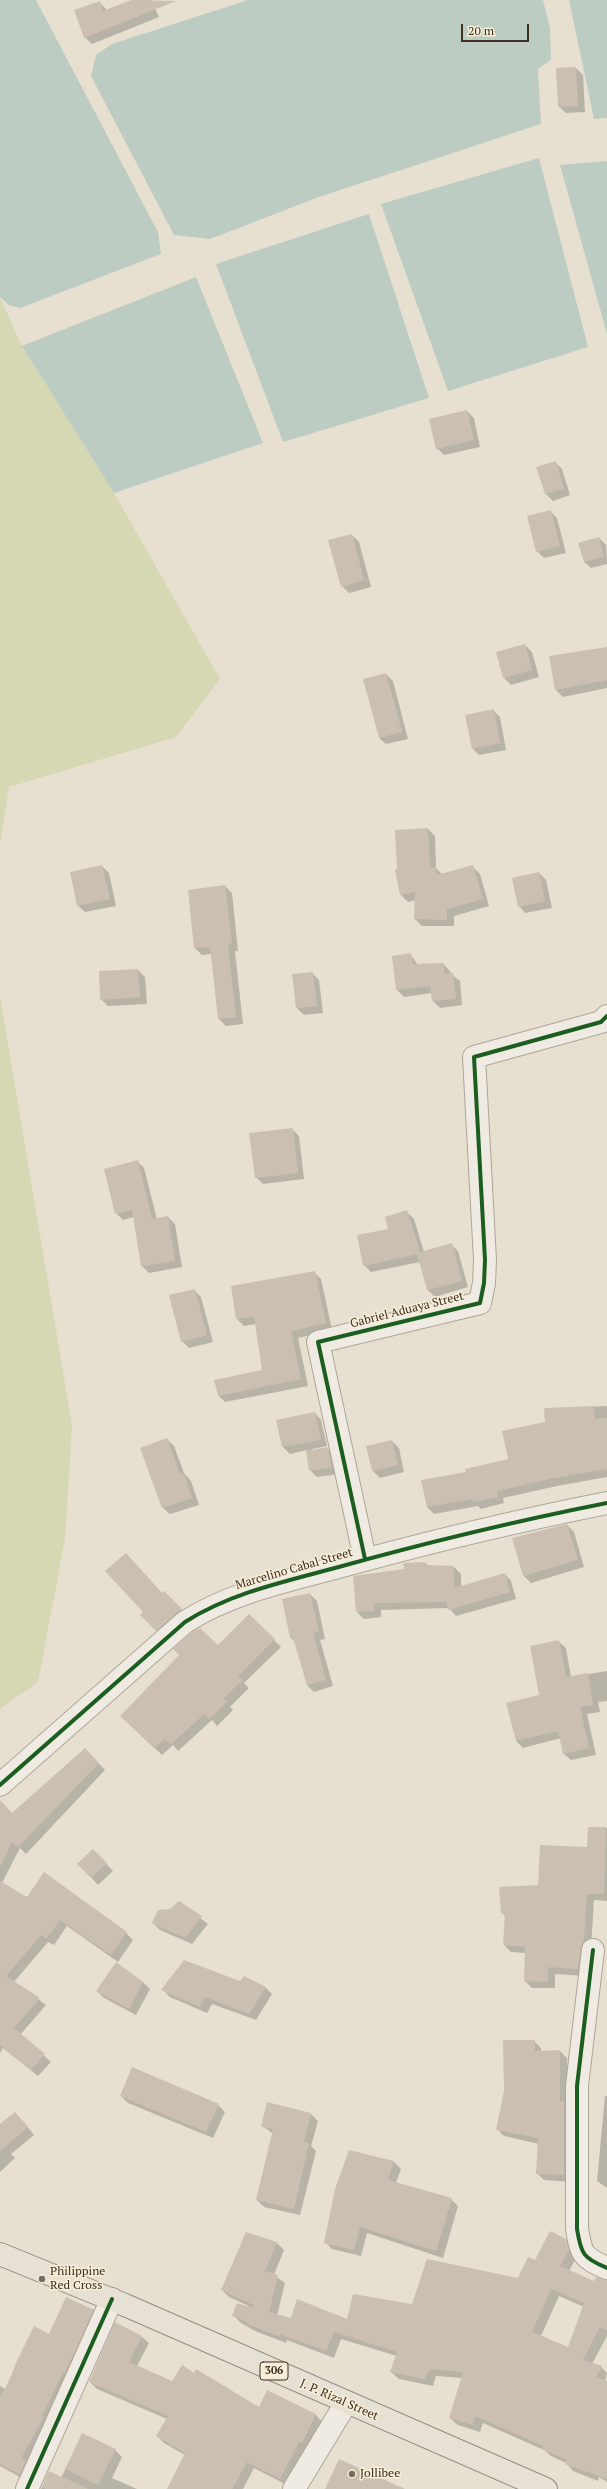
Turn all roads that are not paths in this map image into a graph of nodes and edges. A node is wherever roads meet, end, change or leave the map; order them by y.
1 (607, 1016) edge
2 (607, 1503) edge
3 (365, 1559) junction
4 (0, 1785) edge
5 (593, 1950) dead end
6 (0, 2254) edge
7 (607, 2268) edge
8 (112, 2299) junction
9 (346, 2403) junction
10 (27, 2489) edge
11 (294, 2489) edge
12 (546, 2489) edge

1 - 3 street, Gabriel Aduaya Street
2 - 3 street, Marcelino Cabal Street
3 - 4 street, Marcelino Cabal Street
5 - 7 street
6 - 8 main road, J. P. Rizal Street / 306
8 - 9 main road, J. P. Rizal Street / 306
8 - 10 street
9 - 11 street
9 - 12 main road, J. P. Rizal Street / 306

